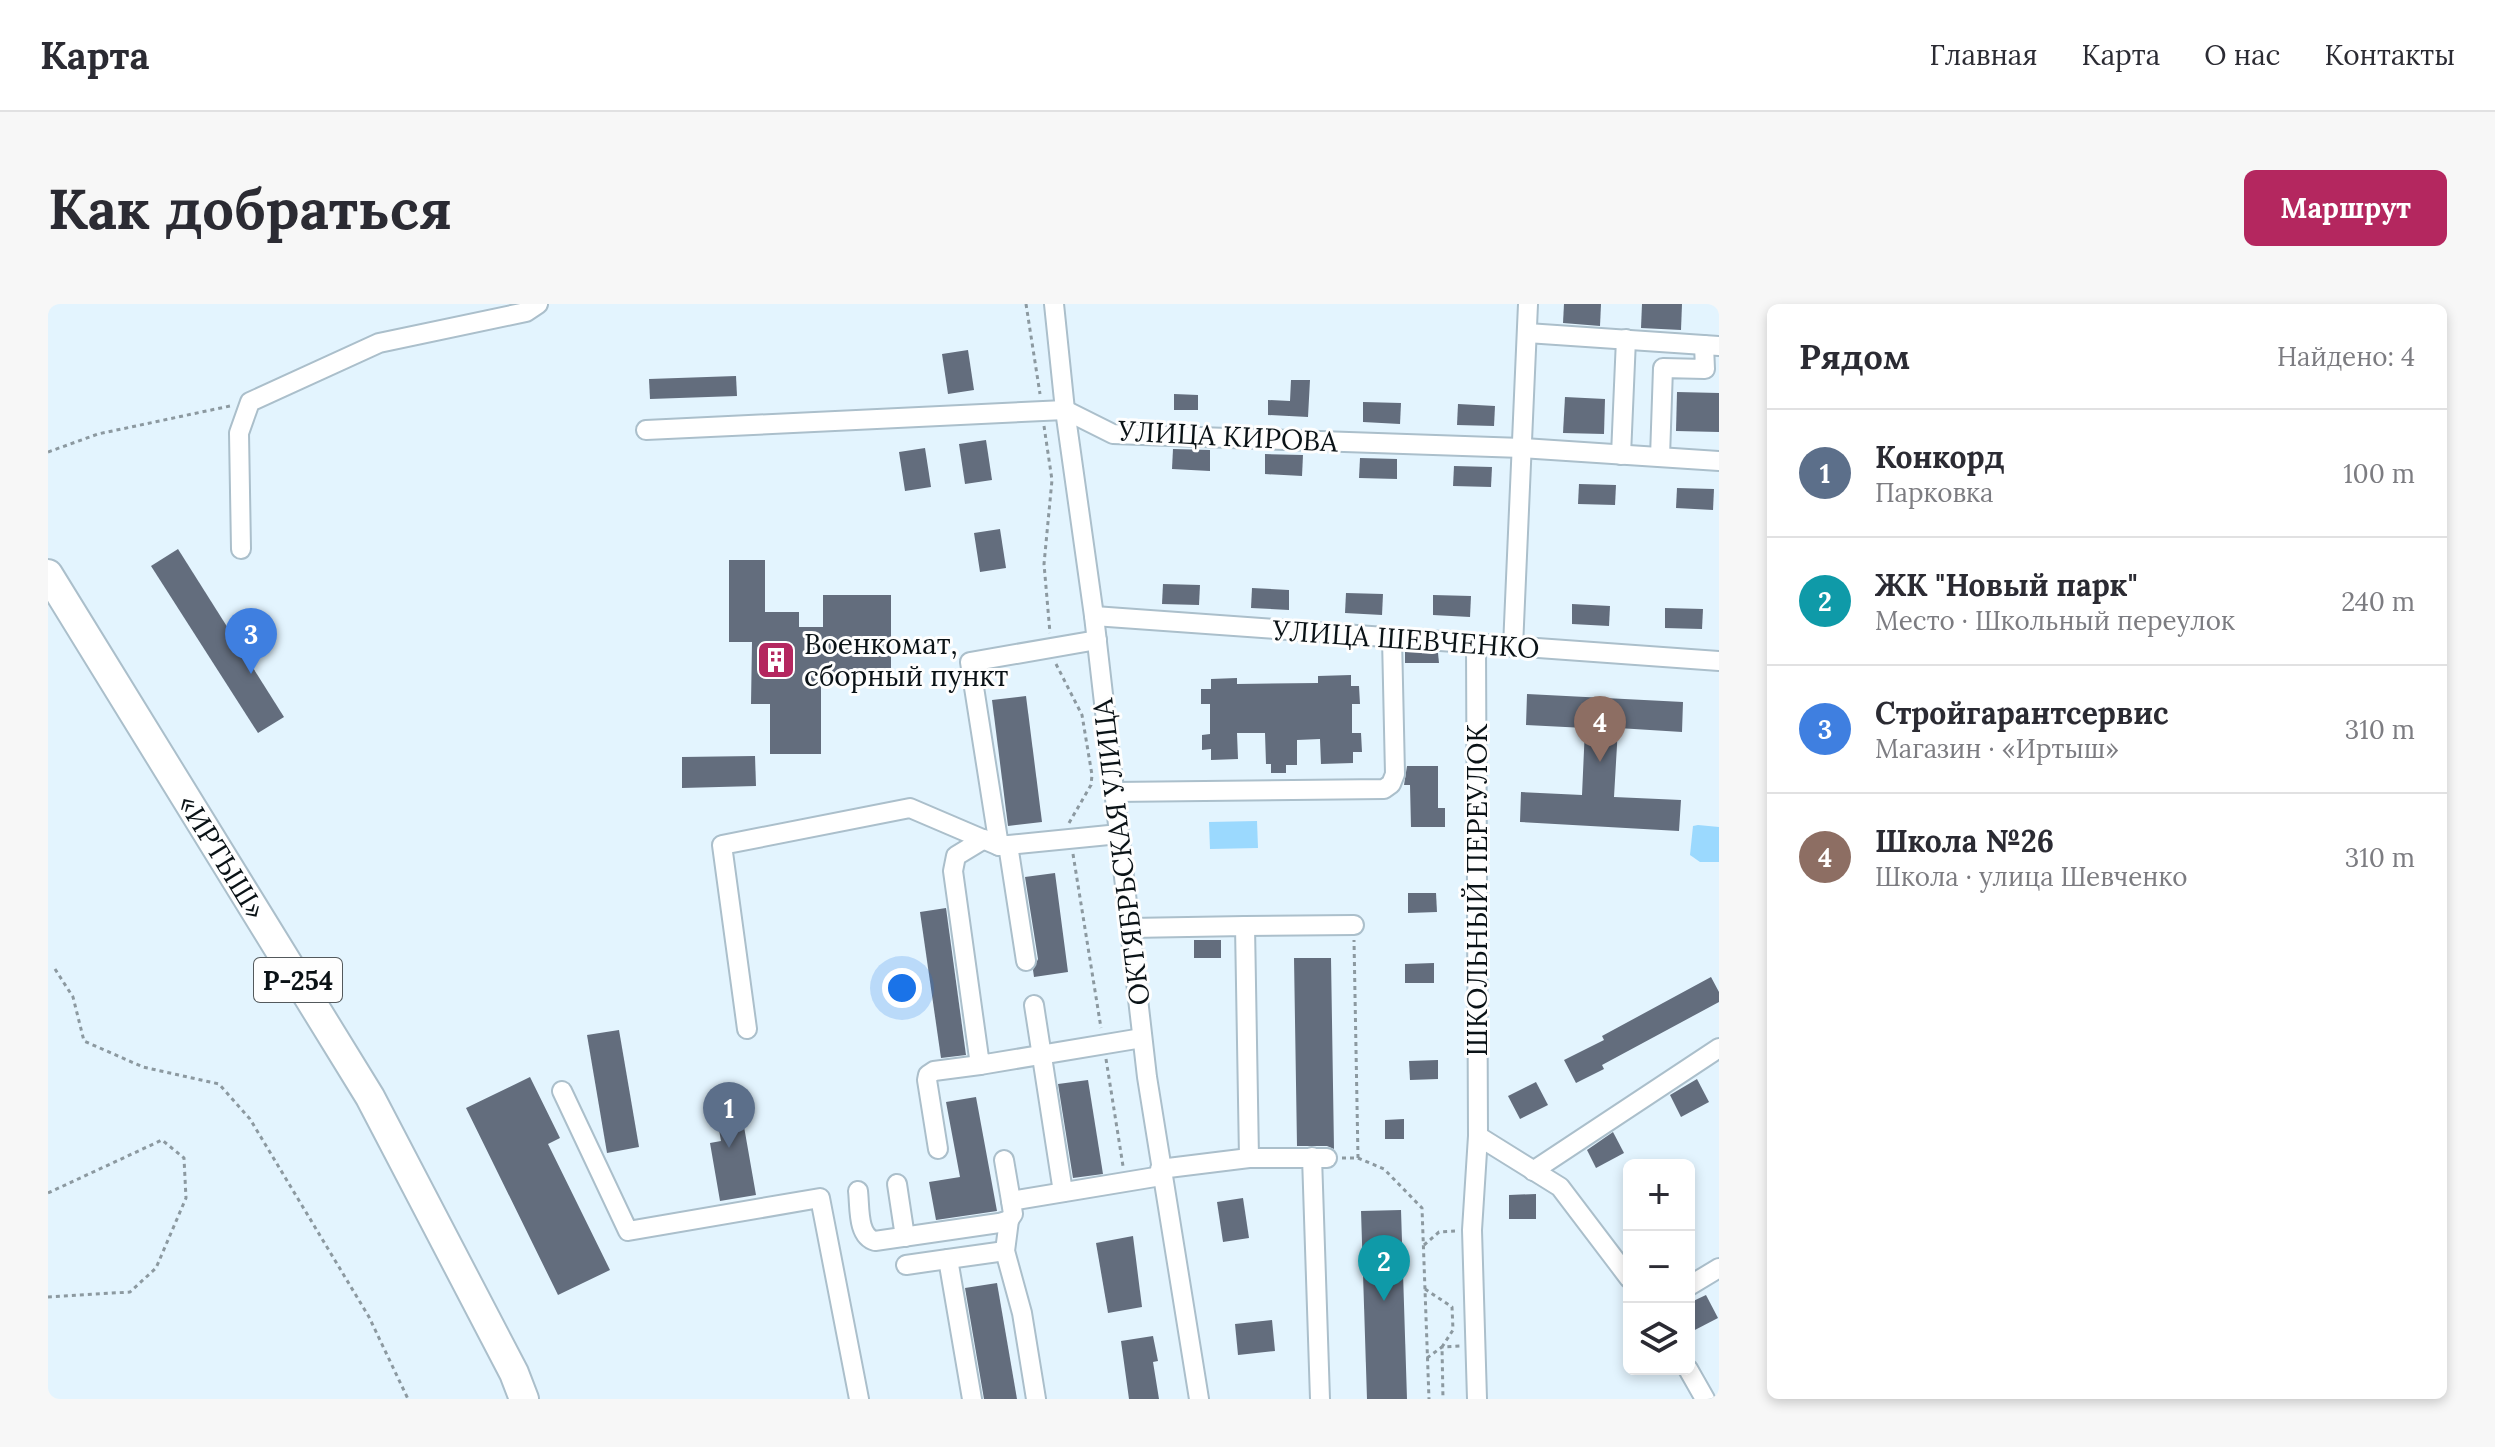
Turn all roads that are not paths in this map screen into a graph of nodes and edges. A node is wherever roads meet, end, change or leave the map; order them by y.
1 (538, 304) edge
2 (1054, 304) edge
3 (1528, 304) edge
4 (1527, 333) junction
5 (1626, 339) junction
6 (1712, 345) edge
7 (1065, 410) junction
8 (646, 430) dead end
9 (1522, 448) junction
10 (1621, 455) junction
11 (1660, 457) junction
12 (1719, 461) edge
13 (241, 549) dead end
14 (48, 574) edge
15 (1094, 616) junction
16 (1392, 638) junction
17 (1097, 640) junction
18 (1476, 644) junction
19 (1513, 647) junction
20 (1719, 661) edge
21 (1114, 792) junction
22 (1119, 834) junction
23 (997, 843) junction
24 (1354, 925) road end
25 (1245, 926) junction
26 (1130, 928) junction
27 (1026, 961) dead end
28 (1034, 1005) dead end
29 (747, 1029) dead end
30 (1142, 1038) junction
31 (1719, 1048) edge
32 (1042, 1055) junction
33 (980, 1065) junction
34 (562, 1091) dead end
35 (1478, 1136) junction
36 (938, 1149) dead end
37 (1249, 1158) junction
38 (1004, 1160) dead end
39 (1533, 1171) junction
40 (1161, 1172) junction
41 (897, 1184) dead end
42 (858, 1191) dead end
43 (1063, 1192) junction
44 (1010, 1211) junction
45 (905, 1237) junction
46 (1005, 1251) junction
47 (948, 1259) junction
48 (906, 1265) dead end
49 (1719, 1268) edge
50 (1623, 1270) edge
51 (1695, 1282) edge
52 (1691, 1375) edge
53 (524, 1399) edge
54 (859, 1399) edge
55 (972, 1399) edge
56 (1036, 1399) edge
57 (1199, 1399) edge
58 (1320, 1399) edge
59 (1477, 1399) edge
60 (1705, 1399) edge

1 - 13 street
2 - 7 street, ОКТЯБРЬСКАЯ УЛИЦА
3 - 4 street
4 - 5 street
4 - 9 street
5 - 6 street
5 - 10 street
6 - 11 street
7 - 8 street, УЛИЦА КИРОВА
7 - 9 street, УЛИЦА КИРОВА
7 - 15 street, ОКТЯБРЬСКАЯ УЛИЦА
9 - 10 street, УЛИЦА КИРОВА
9 - 19 street
10 - 11 street, УЛИЦА КИРОВА
11 - 12 street, УЛИЦА КИРОВА
14 - 53 highway, «ИРТЫШ» / Р-254
15 - 16 street, УЛИЦА ШЕВЧЕНКО
15 - 17 street, ОКТЯБРЬСКАЯ УЛИЦА
16 - 18 street, УЛИЦА ШЕВЧЕНКО
16 - 21 street
17 - 21 street, ОКТЯБРЬСКАЯ УЛИЦА
17 - 23 street
18 - 19 street, УЛИЦА ШЕВЧЕНКО
18 - 35 street, ШКОЛЬНЫЙ ПЕРЕУЛОК
19 - 20 street, УЛИЦА ШЕВЧЕНКО
21 - 22 street, ОКТЯБРЬСКАЯ УЛИЦА
22 - 23 street
22 - 26 street, ОКТЯБРЬСКАЯ УЛИЦА
23 - 27 street
23 - 29 street
23 - 33 street
24 - 25 street
25 - 26 street
25 - 37 street
26 - 30 street, ОКТЯБРЬСКАЯ УЛИЦА
28 - 32 street
30 - 32 street
30 - 40 street, ОКТЯБРЬСКАЯ УЛИЦА
31 - 39 street
32 - 33 street
32 - 43 street
33 - 36 street
34 - 54 street
35 - 39 street
35 - 59 street, ШКОЛЬНЫЙ ПЕРЕУЛОК
37 - 40 street
37 - 58 street
38 - 44 street
39 - 50 street
40 - 43 street
40 - 57 street, ОКТЯБРЬСКАЯ УЛИЦА
41 - 45 street
42 - 45 street
43 - 44 street
44 - 45 street
44 - 46 street
46 - 47 street
46 - 56 street
47 - 48 street
47 - 55 street
49 - 51 street
52 - 60 street

